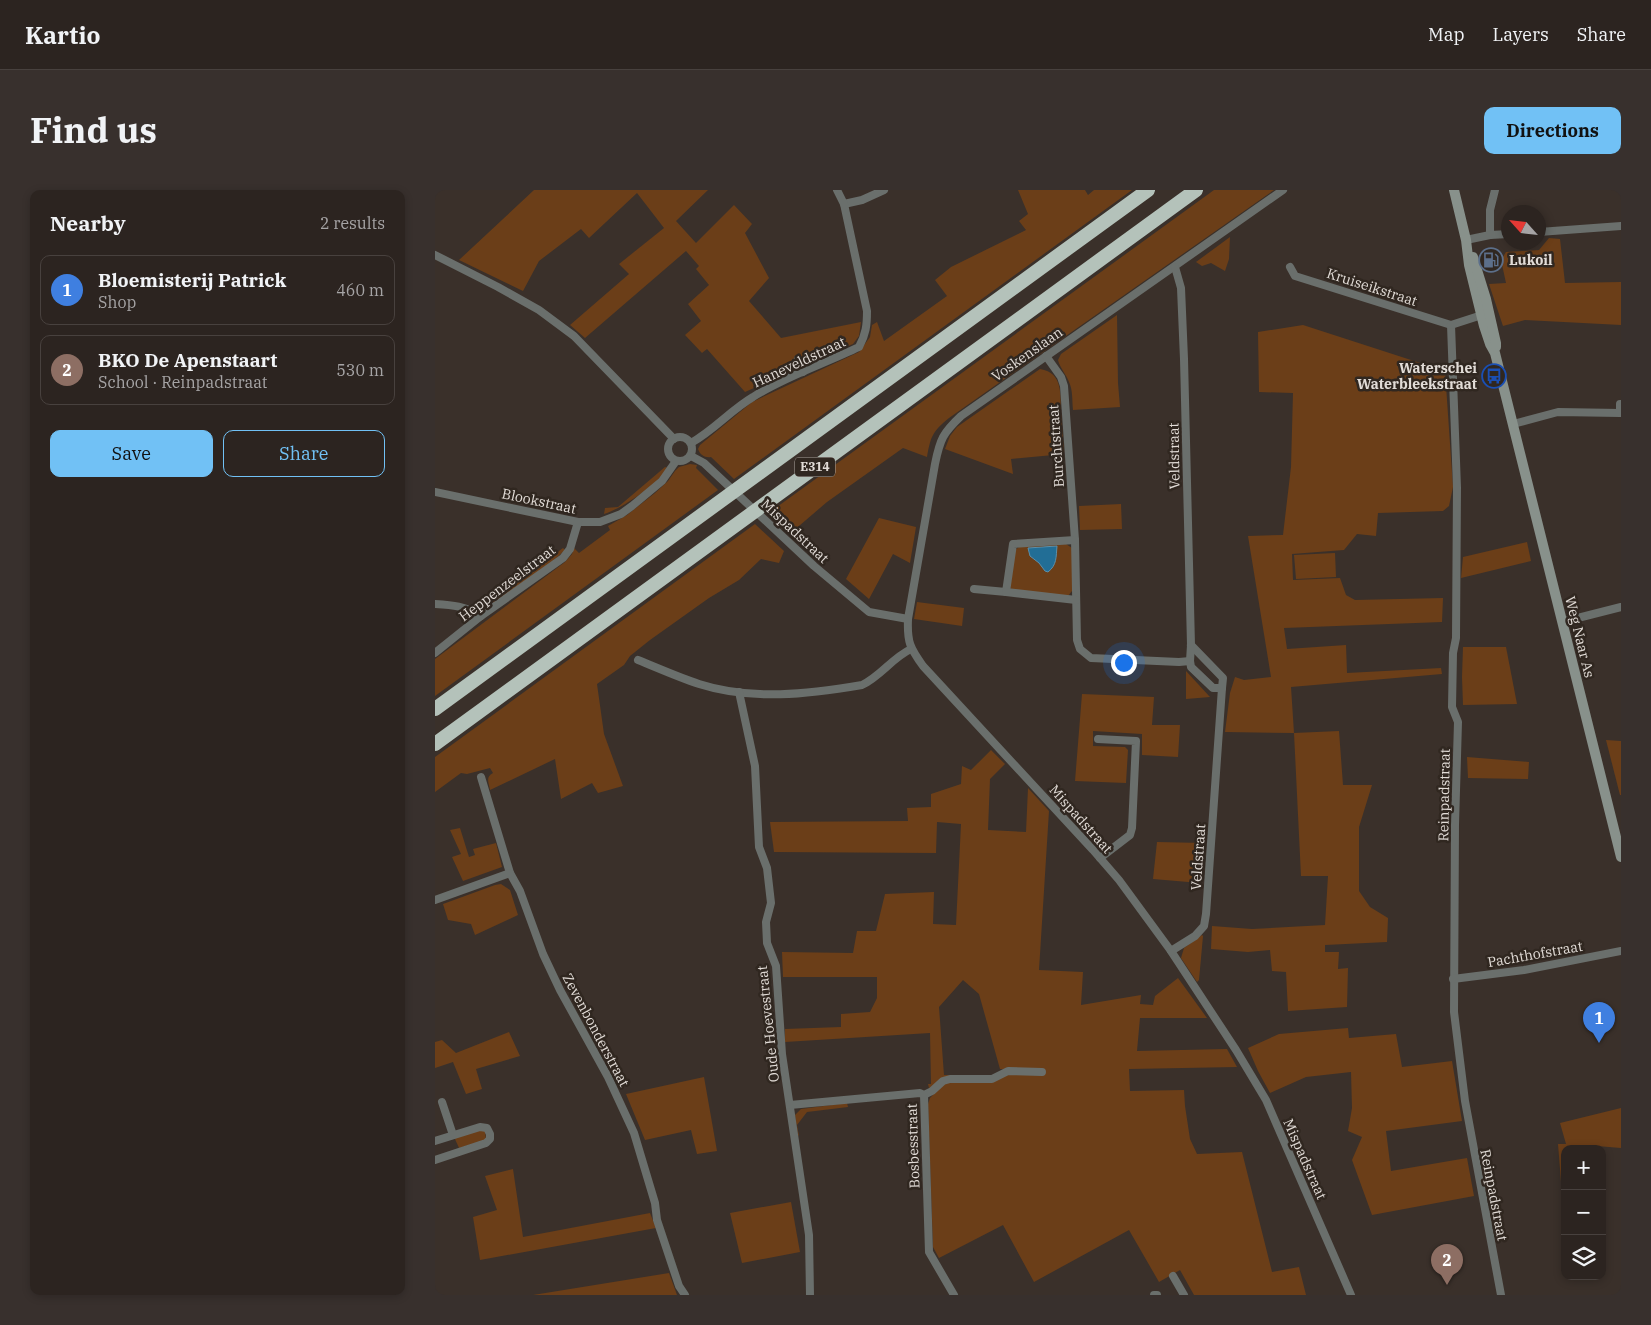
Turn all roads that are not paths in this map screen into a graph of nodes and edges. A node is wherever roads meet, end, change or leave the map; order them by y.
1 (837, 190) edge
2 (883, 190) edge
3 (1148, 190) edge
4 (1196, 190) edge
5 (1283, 190) edge
6 (1454, 190) edge
7 (1495, 190) edge
8 (844, 204) junction
9 (1621, 226) edge
10 (1546, 231) edge
11 (1501, 234) edge
12 (1491, 235) junction
13 (1467, 242) junction
14 (435, 256) edge
15 (1175, 267) junction
16 (1290, 267) dead end
17 (1486, 314) junction
18 (1451, 325) junction
19 (1046, 356) junction
20 (798, 359) dead end
21 (803, 372) junction
22 (1619, 404) dead end
23 (1513, 424) junction
24 (674, 439) junction
25 (691, 443) junction
26 (691, 456) junction
27 (676, 460) junction
28 (435, 492) edge
29 (578, 522) junction
30 (1075, 540) junction
31 (974, 589) dead end
32 (1006, 592) junction
33 (1076, 600) junction
34 (435, 604) edge
35 (1621, 607) edge
36 (481, 616) junction
37 (908, 619) junction
38 (1562, 622) junction
39 (1191, 645) junction
40 (911, 649) junction
41 (435, 653) edge
42 (638, 660) dead end
43 (1190, 661) junction
44 (1222, 688) junction
45 (739, 692) junction
46 (435, 709) edge
47 (1099, 739) dead end
48 (435, 744) edge
49 (481, 777) dead end
50 (1621, 857) edge
51 (1101, 858) junction
52 (510, 873) junction
53 (435, 900) edge
54 (1171, 951) junction
55 (1621, 951) edge
56 (1453, 979) junction
57 (1042, 1072) dead end
58 (924, 1095) junction
59 (442, 1102) dead end
60 (790, 1105) junction
61 (453, 1135) junction
62 (435, 1141) edge
63 (435, 1160) edge
64 (1173, 1276) dead end
65 (1183, 1293) edge
66 (685, 1295) edge
67 (810, 1295) edge
68 (954, 1295) edge
69 (1174, 1295) edge
70 (1351, 1295) edge
71 (1501, 1295) edge

1 - 8 street, Haneveldstraat
2 - 8 street
3 - 46 highway, E314
4 - 48 highway, E314
5 - 15 street, Voskenslaan
6 - 13 main road, Weg Naar As
7 - 12 street
8 - 21 street, Haneveldstraat
9 - 10 street
11 - 12 street
12 - 13 street
13 - 17 main road, Weg Naar As
14 - 24 street
15 - 19 street, Voskenslaan
15 - 39 street, Veldstraat
16 - 18 street, Kruiseikstraat
17 - 18 street
17 - 23 main road, Weg Naar As
18 - 56 street, Reinpadstraat
19 - 30 street, Burchtstraat
19 - 37 street, Voskenslaan
20 - 21 street
21 - 25 street, Haneveldstraat
22 - 23 street
23 - 38 main road, Weg Naar As
24 - 25 street
24 - 27 street
25 - 26 street
26 - 27 street
26 - 37 street, Mispadstraat
27 - 29 street, Blookstraat
28 - 29 street, Blookstraat
29 - 36 street, Heppenzeelstraat
30 - 32 street
30 - 33 street, Burchtstraat
31 - 32 street
32 - 33 street
33 - 43 street, Burchtstraat
34 - 36 street
35 - 38 street
36 - 41 street, Heppenzeelstraat
37 - 40 street, Mispadstraat
38 - 50 main road, Weg Naar As
39 - 43 street, Veldstraat
39 - 44 street, Veldstraat
40 - 45 street
40 - 51 street, Mispadstraat
42 - 45 street
43 - 44 street
44 - 54 street, Veldstraat
45 - 60 street, Oude Hoevestraat
47 - 51 street
49 - 52 street, Zevenbonderstraat
51 - 54 street, Mispadstraat
52 - 53 street
52 - 66 street, Zevenbonderstraat
54 - 70 street, Mispadstraat
55 - 56 street, Pachthofstraat
56 - 71 street, Reinpadstraat
57 - 58 street
58 - 60 street, Bosbesstraat
58 - 68 street, Bosbesstraat
59 - 61 street
60 - 67 street, Oude Hoevestraat
61 - 62 street
61 - 63 street
64 - 65 street
65 - 69 street

